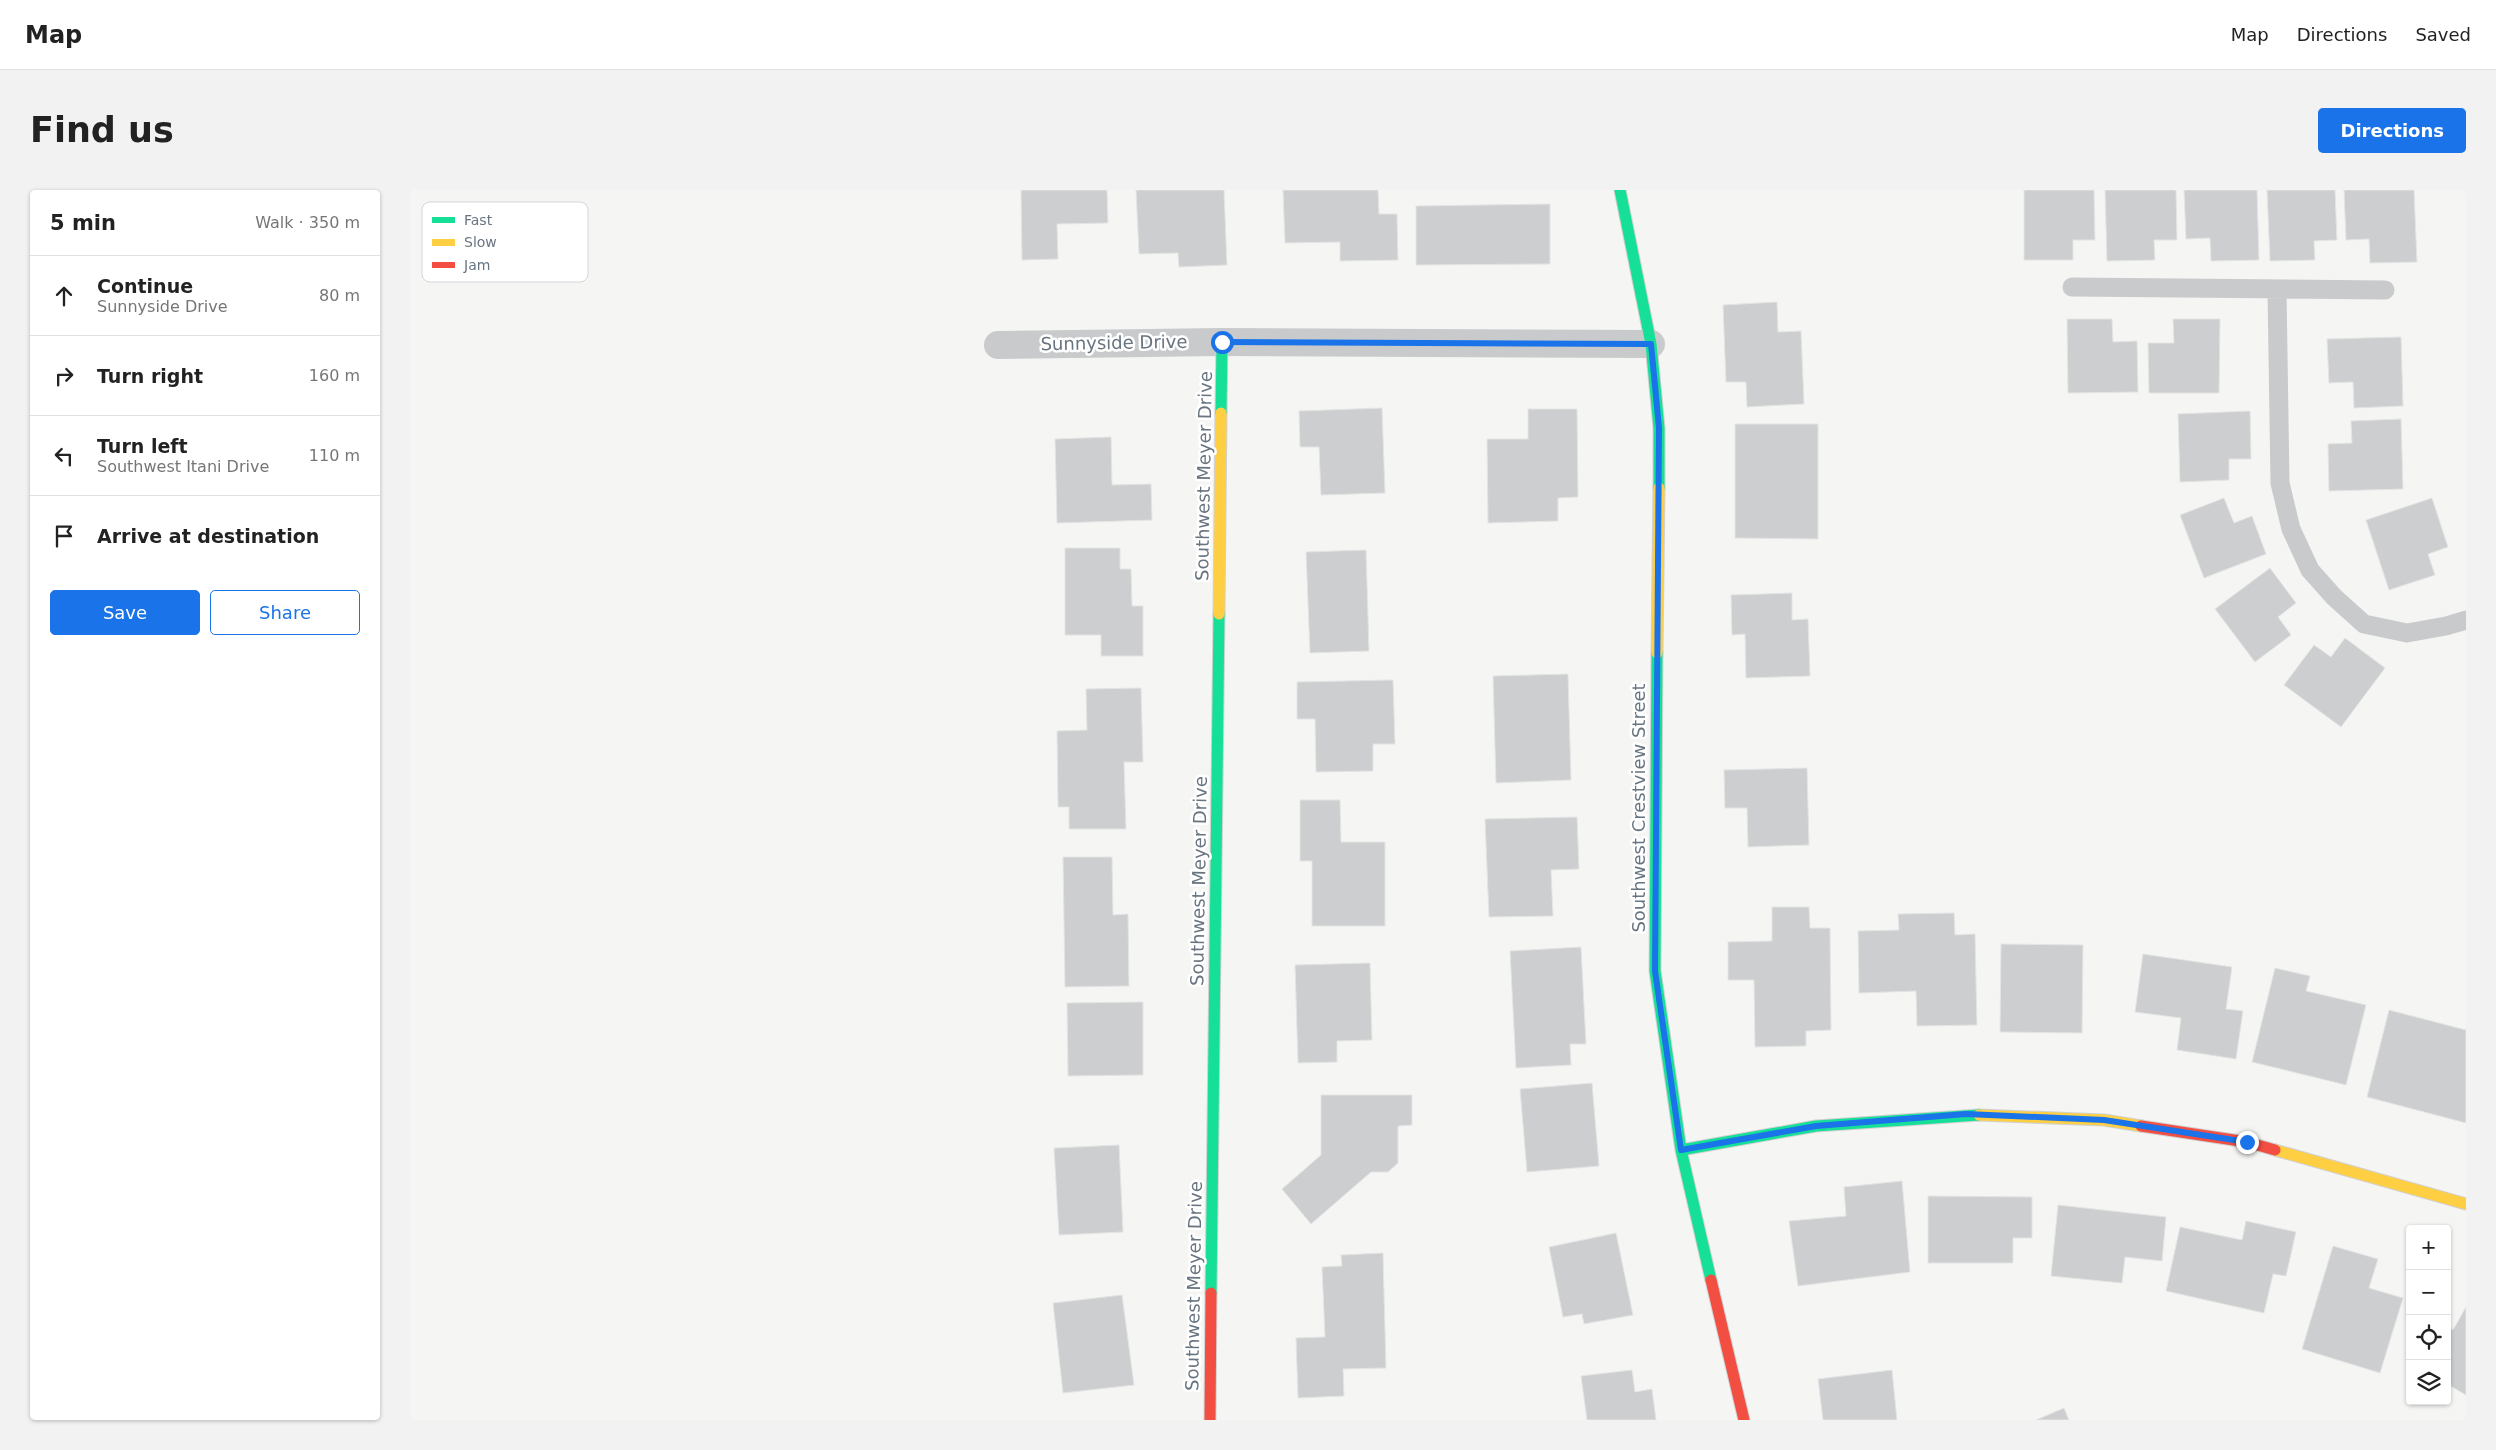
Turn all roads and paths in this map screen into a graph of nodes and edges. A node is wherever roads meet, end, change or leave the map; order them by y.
1 (1620, 190) edge
2 (2072, 287) dead end
3 (2277, 290) junction
4 (2385, 290) dead end
5 (1222, 342) junction
6 (998, 344) dead end
7 (1651, 344) junction
8 (2466, 620) edge
9 (1681, 1150) junction
10 (2466, 1204) edge
11 (1210, 1420) edge
12 (1744, 1420) edge

1 - 7 street, Southwest Crestview Street
2 - 3 lane
3 - 4 lane
3 - 8 lane
5 - 6 street, Sunnyside Drive
5 - 7 street, Sunnyside Drive
5 - 11 street, Southwest Meyer Drive
7 - 9 street, Southwest Crestview Street
9 - 10 street
9 - 12 street, Southwest Crestview Street

